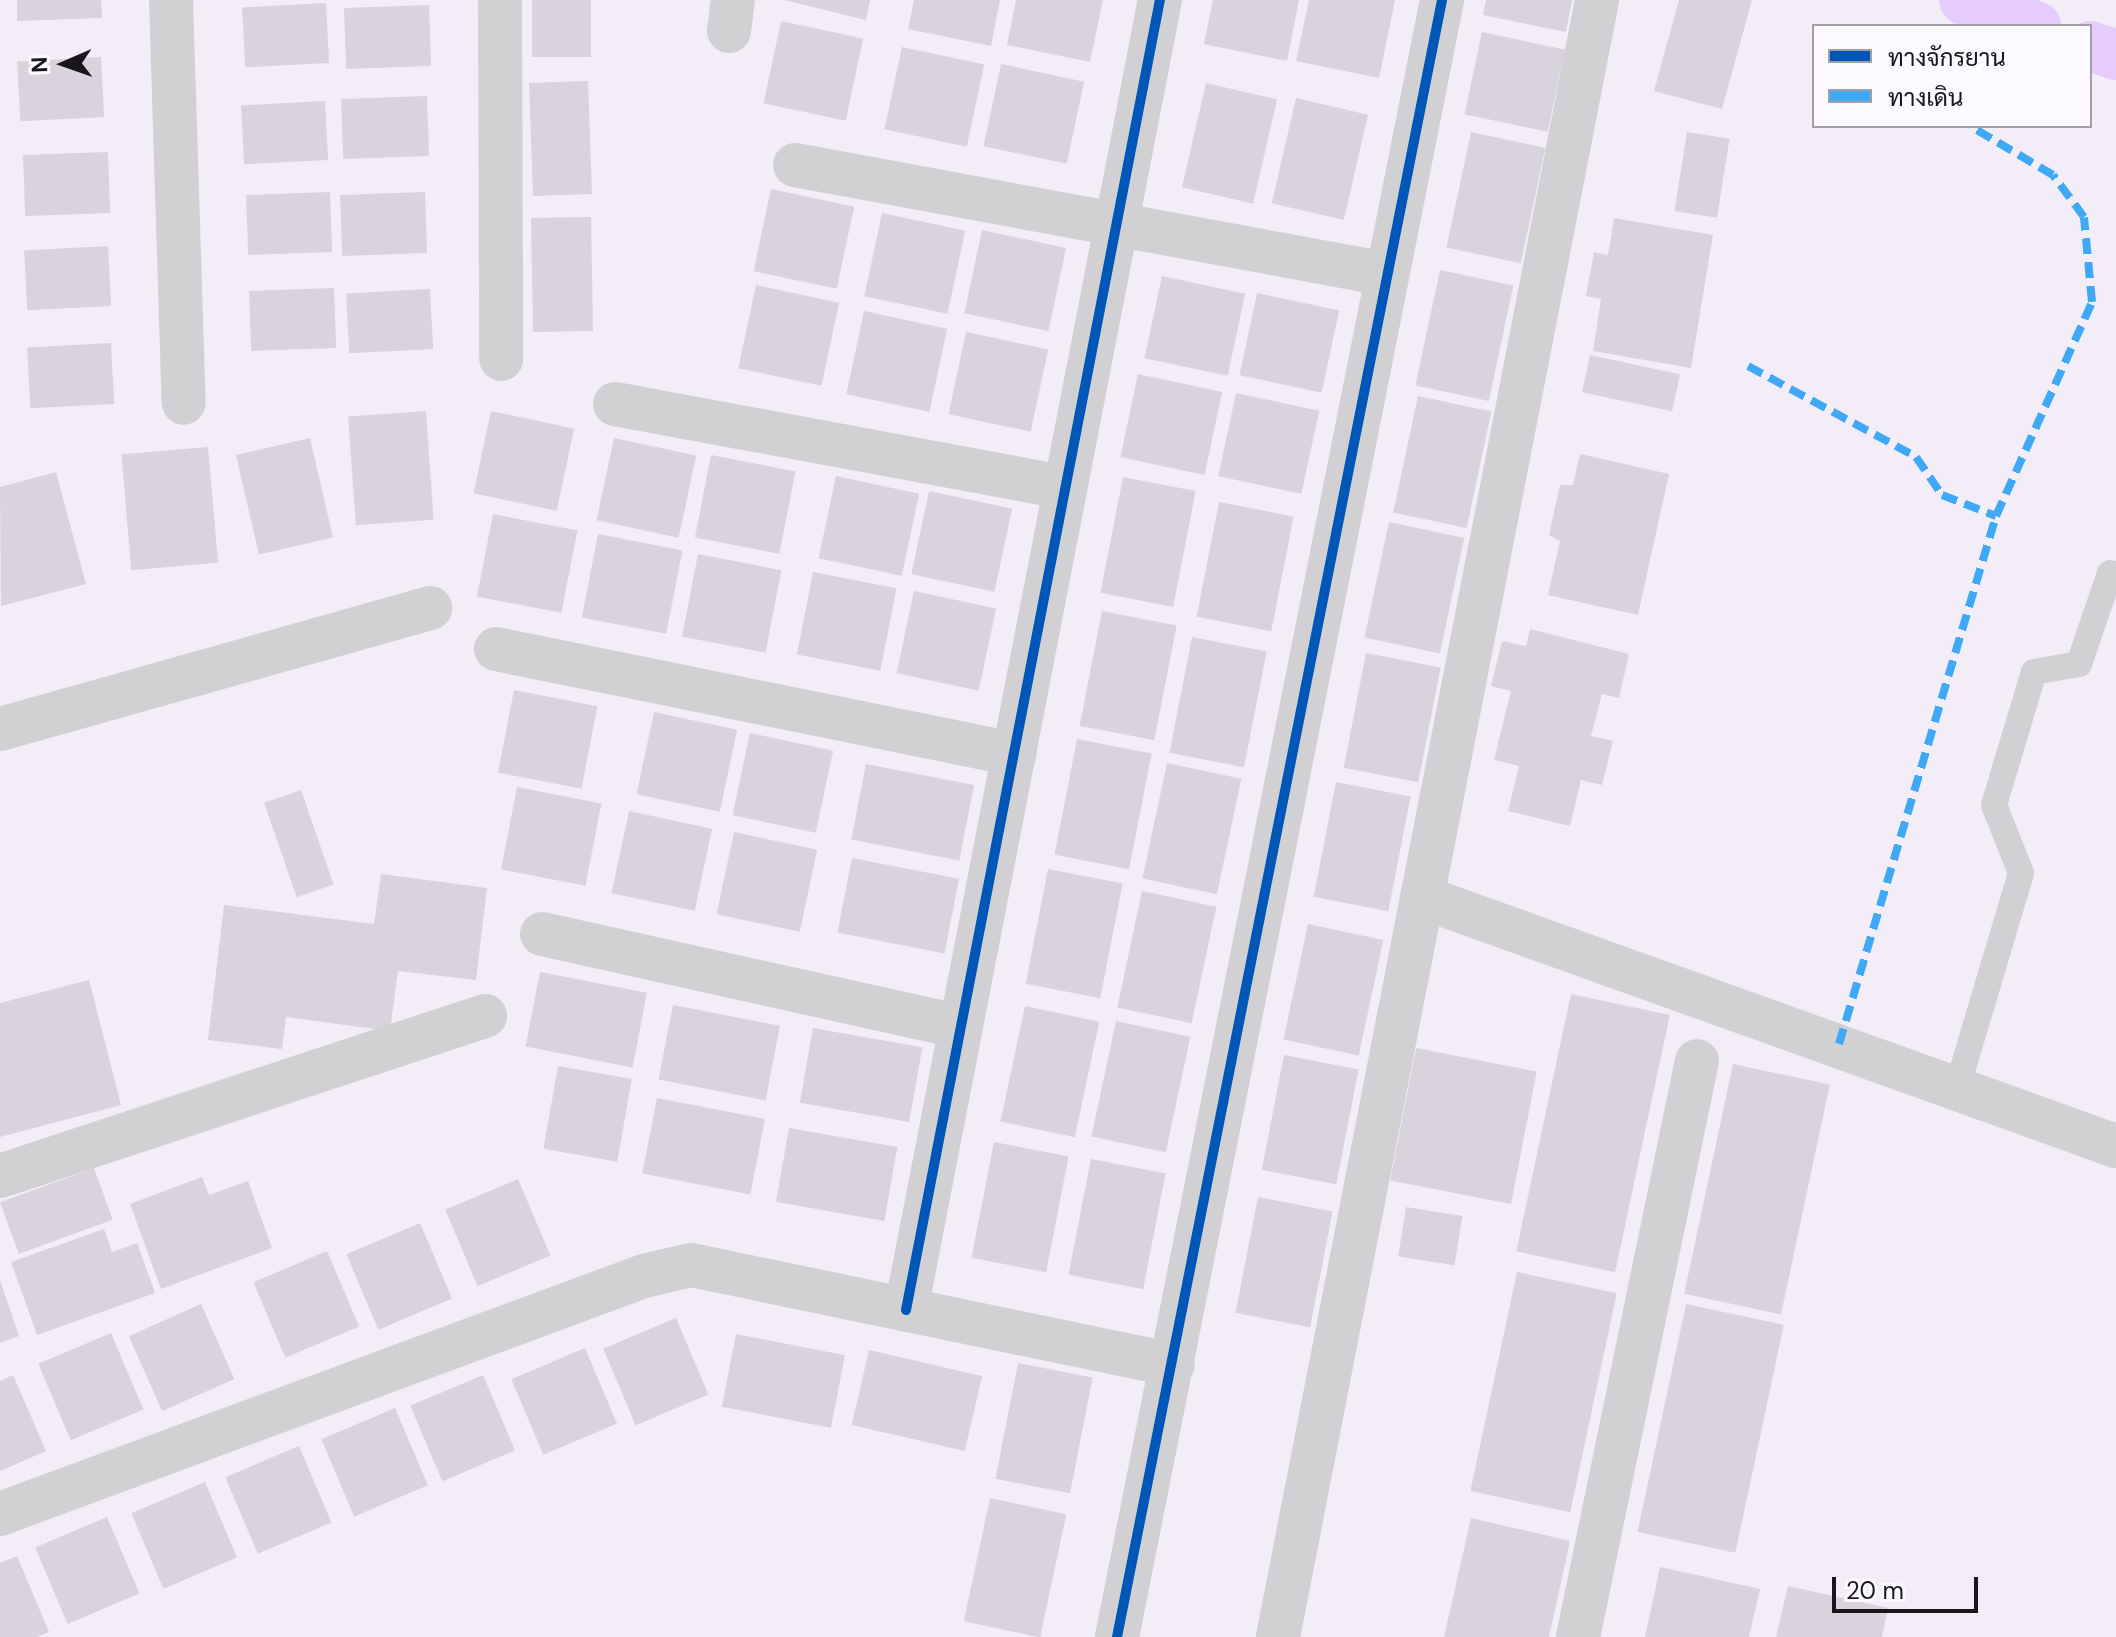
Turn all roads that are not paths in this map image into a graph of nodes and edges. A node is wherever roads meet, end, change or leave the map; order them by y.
1 (171, 0) edge
2 (500, 0) edge
3 (1160, 0) edge
4 (1442, 0) edge
5 (1597, 0) edge
6 (795, 165) dead end
7 (1119, 225) junction
8 (1386, 274) junction
9 (501, 359) dead end
10 (184, 403) dead end
11 (615, 404) dead end
12 (1063, 487) junction
13 (2110, 573) dead end
14 (430, 608) dead end
15 (496, 649) dead end
16 (0, 729) edge
17 (1014, 754) junction
18 (1422, 897) junction
19 (542, 934) dead end
20 (485, 1016) dead end
21 (961, 1027) junction
22 (1697, 1061) dead end
23 (1957, 1088) junction
24 (2116, 1146) edge
25 (0, 1176) edge
26 (906, 1310) junction
27 (1173, 1365) junction
28 (0, 1514) edge
29 (1117, 1637) edge
30 (1278, 1637) edge
31 (1578, 1637) edge

1 - 10 street
2 - 9 street
3 - 7 street
4 - 8 street
5 - 18 street
6 - 7 street
7 - 8 street
7 - 12 street
8 - 27 street
11 - 12 street
12 - 17 street
13 - 23 lane
14 - 16 street
15 - 17 street
17 - 21 street
18 - 23 street
18 - 30 street
19 - 21 street
20 - 25 street
21 - 26 street
22 - 31 street
23 - 24 street
26 - 27 street
26 - 28 street
27 - 29 street

